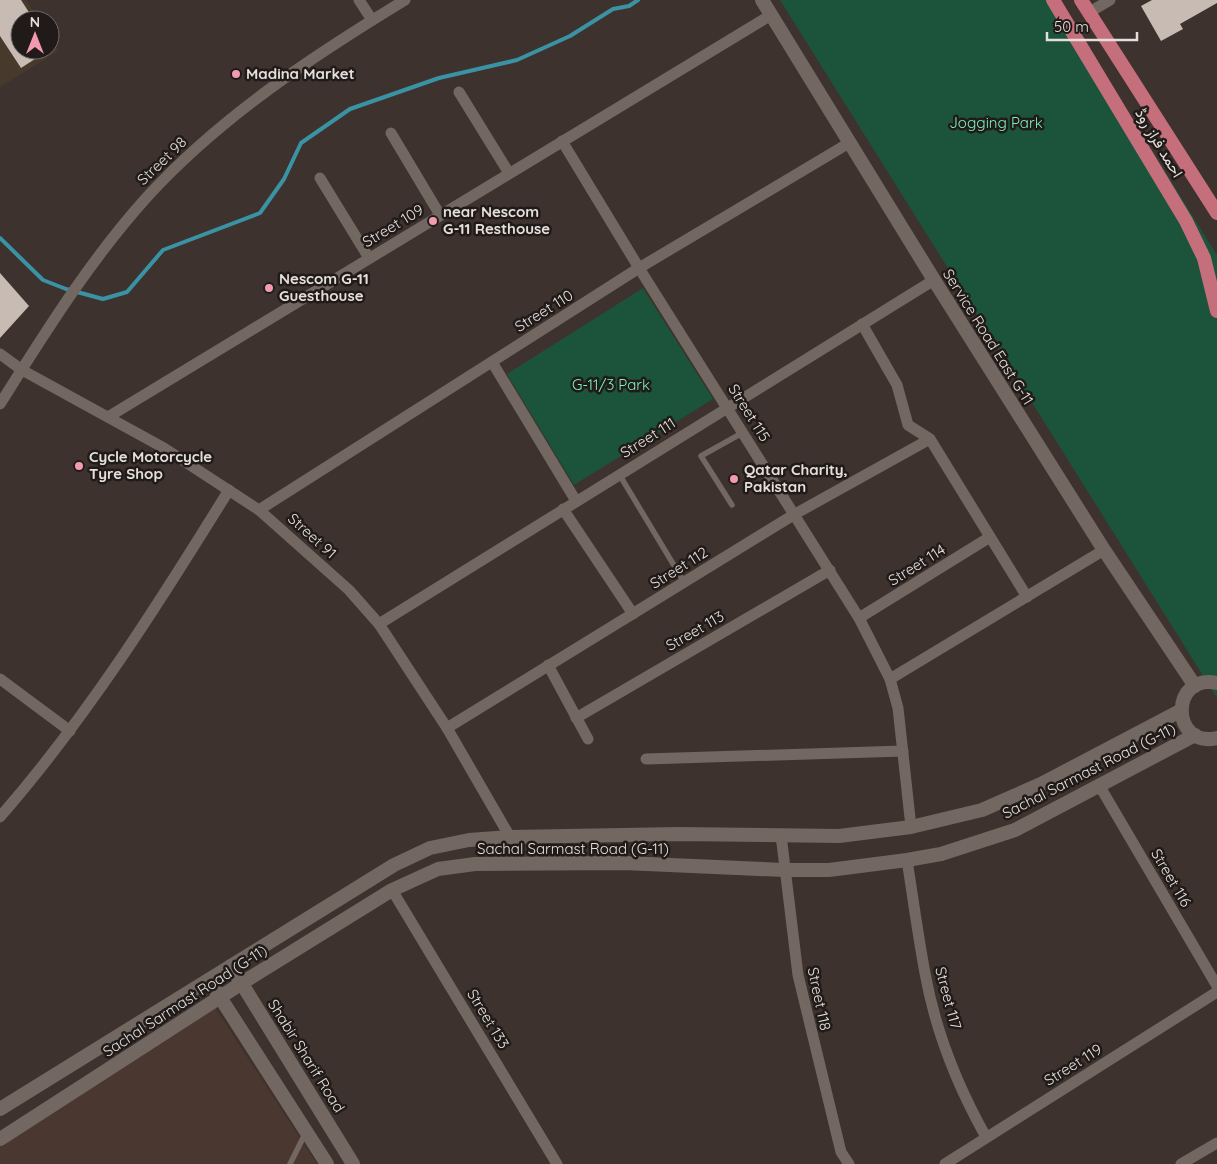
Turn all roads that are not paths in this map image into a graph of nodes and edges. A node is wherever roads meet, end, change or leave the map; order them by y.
1 (358, 0) edge
2 (405, 0) edge
3 (762, 0) edge
4 (1053, 0) edge
5 (1080, 0) edge
6 (1110, 0) edge
7 (1088, 13) junction
8 (770, 16) junction
9 (372, 20) junction
10 (459, 92) dead end
11 (391, 133) dead end
12 (562, 141) junction
13 (849, 144) junction
14 (509, 173) junction
15 (320, 178) dead end
16 (1217, 212) edge
17 (440, 215) junction
18 (369, 258) junction
19 (639, 268) junction
20 (934, 280) junction
21 (1217, 311) edge
22 (862, 324) junction
23 (0, 354) edge
24 (492, 362) junction
25 (22, 370) junction
26 (0, 404) edge
27 (727, 406) junction
28 (108, 417) junction
29 (744, 432) junction
30 (930, 439) junction
31 (618, 474) junction
32 (228, 490) junction
33 (576, 501) junction
34 (732, 505) dead end
35 (563, 509) junction
36 (259, 510) junction
37 (795, 514) junction
38 (990, 537) junction
39 (1104, 550) junction
40 (830, 570) junction
41 (684, 582) junction
42 (1028, 597) junction
43 (632, 614) junction
44 (859, 618) junction
45 (379, 624) junction
46 (548, 666) junction
47 (0, 679) edge
48 (890, 679) junction
49 (1217, 684) edge
50 (1195, 686) junction
51 (1180, 711) junction
52 (576, 718) junction
53 (447, 728) junction
54 (70, 731) junction
55 (1195, 735) junction
56 (1217, 738) edge
57 (588, 739) dead end
58 (903, 751) junction
59 (646, 759) dead end
60 (1098, 785) junction
61 (0, 817) edge
62 (911, 827) junction
63 (781, 835) junction
64 (510, 837) junction
65 (907, 860) junction
66 (784, 870) junction
67 (392, 890) junction
68 (231, 966) junction
69 (209, 980) junction
70 (242, 983) junction
71 (1217, 986) edge
72 (1217, 992) edge
73 (221, 998) junction
74 (306, 1087) junction
75 (286, 1100) junction
76 (0, 1109) edge
77 (306, 1132) junction
78 (986, 1137) junction
79 (0, 1139) edge
80 (1217, 1143) edge
81 (290, 1164) edge
82 (326, 1164) edge
83 (353, 1164) edge
84 (557, 1164) edge
85 (849, 1164) edge
86 (945, 1164) edge
87 (1181, 1164) edge

1 - 9 street
2 - 9 street, Street 98
3 - 8 main road, Service Road East G-11
4 - 21 main road, احمد فراز روڈ
5 - 7 main road, احمد فراز روڈ
6 - 7 street
7 - 16 main road, احمد فراز روڈ
8 - 12 street, Street 109
8 - 13 main road, Service Road East G-11
9 - 25 street, Street 98
10 - 14 street
11 - 17 street
12 - 14 street, Street 109
12 - 19 street, Street 115
13 - 19 street, Street 110
13 - 20 main road, Service Road East G-11
14 - 17 street, Street 109
15 - 18 street
17 - 18 street, Street 109
18 - 28 street, Street 109
19 - 24 street, Street 110
19 - 27 street, Street 115
20 - 22 street, Street 111
20 - 39 main road, Service Road East G-11
22 - 27 street, Street 111
22 - 30 street
23 - 25 street, Street 91
24 - 33 street
24 - 36 street, Street 110
25 - 26 street, Street 98
25 - 28 street, Street 91
27 - 29 street, Street 115
27 - 31 street, Street 111
28 - 32 street, Street 91
29 - 34 lane
29 - 37 street, Street 115
30 - 37 street, Street 112
30 - 38 street
31 - 33 street, Street 111
31 - 41 lane
32 - 36 street, Street 91
32 - 54 street
33 - 35 street, Street 111
35 - 43 street
35 - 45 street, Street 111
36 - 45 street, Street 91
37 - 40 street, Street 115
37 - 41 street, Street 112
38 - 42 street
38 - 44 street, Street 114
39 - 42 street
39 - 50 main road, Service Road East G-11
40 - 44 street, Street 115
40 - 52 street, Street 113
41 - 43 street, Street 112
42 - 48 street
43 - 46 street, Street 112
44 - 48 street, Street 115
45 - 53 street, Street 91
46 - 52 street
46 - 53 street, Street 112
47 - 54 street
48 - 58 street, Street 115
49 - 50 main road
50 - 51 main road
51 - 55 main road
51 - 62 main road, Sachal Sarmast Road (G-11)
52 - 57 street
53 - 64 street, Street 91
54 - 61 street
55 - 56 main road
55 - 60 main road, Sachal Sarmast Road (G-11)
58 - 59 street
58 - 62 street, Street 115
60 - 65 main road, Sachal Sarmast Road (G-11)
60 - 71 street, Street 116
62 - 63 main road, Sachal Sarmast Road (G-11)
63 - 64 main road, Sachal Sarmast Road (G-11)
63 - 66 street, Street 118
64 - 68 main road, Sachal Sarmast Road (G-11)
65 - 66 main road, Sachal Sarmast Road (G-11)
65 - 78 street, Street 117
66 - 67 main road, Sachal Sarmast Road (G-11)
66 - 85 street, Street 118
67 - 70 main road, Sachal Sarmast Road (G-11)
67 - 84 street, Street 133
68 - 69 main road, Sachal Sarmast Road (G-11)
68 - 70 main road, Shabir Sharif Road
69 - 73 main road
69 - 76 main road, Sachal Sarmast Road (G-11)
70 - 73 main road, Sachal Sarmast Road (G-11)
70 - 74 main road, Shabir Sharif Road
72 - 78 street, Street 119
73 - 75 main road
73 - 79 main road, Sachal Sarmast Road (G-11)
74 - 75 main road
74 - 83 main road, Shabir Sharif Road
75 - 77 main road
77 - 81 lane
77 - 82 main road
78 - 86 street, Street 119
80 - 87 street

